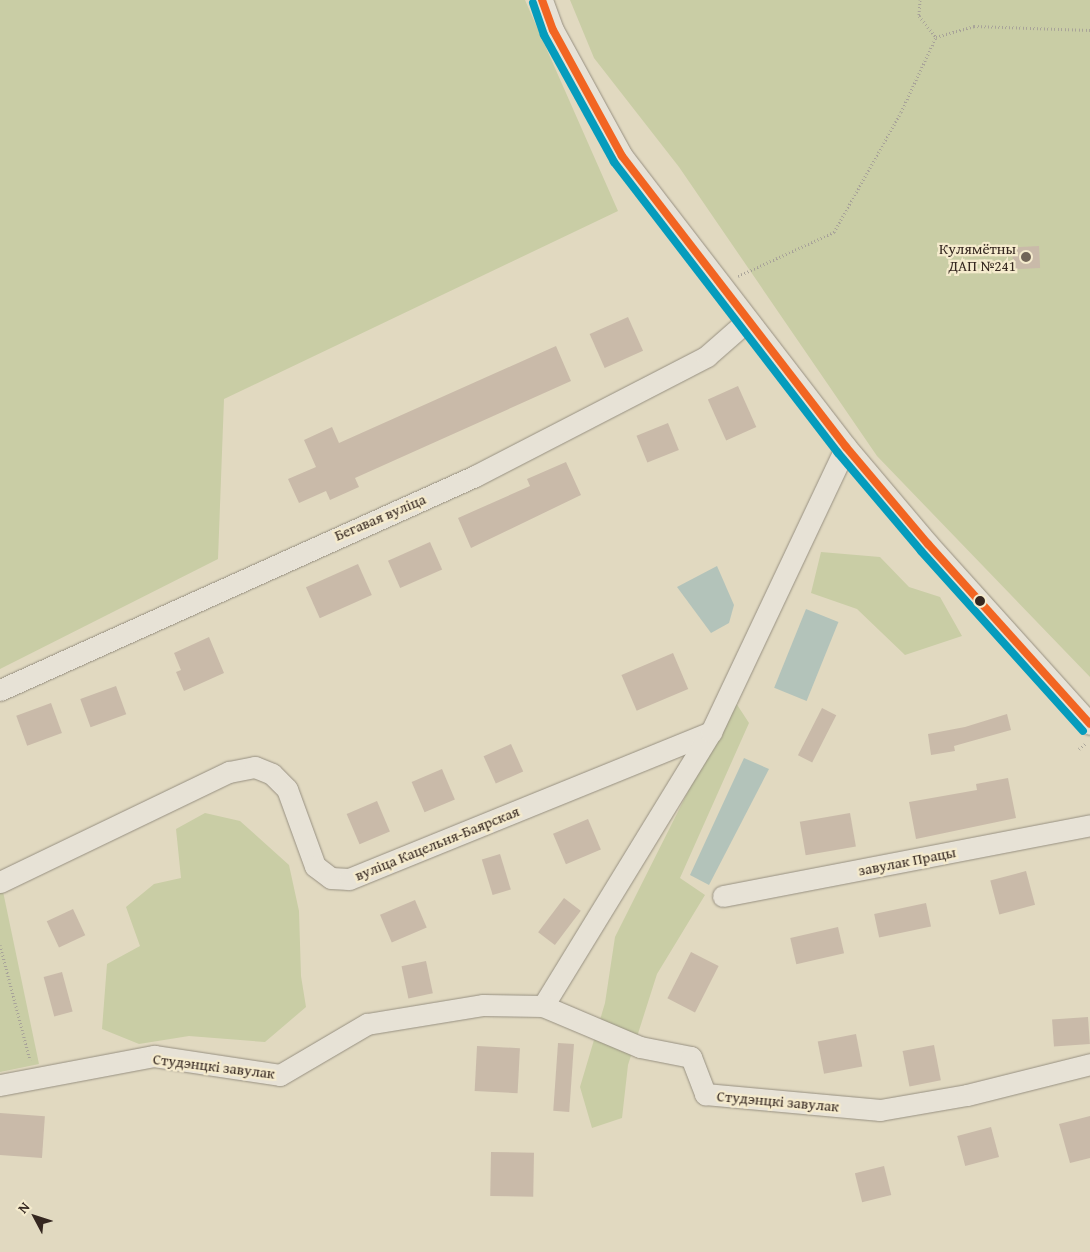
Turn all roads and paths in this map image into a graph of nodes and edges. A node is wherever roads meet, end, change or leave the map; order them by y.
1 (542, 0) edge
2 (920, 0) edge
3 (1090, 30) edge
4 (936, 37) junction
5 (719, 284) junction
6 (747, 321) junction
7 (846, 447) junction
8 (0, 690) edge
9 (1090, 724) edge
10 (711, 732) junction
11 (1090, 826) edge
12 (0, 882) edge
13 (723, 896) dead end
14 (0, 944) edge
15 (0, 957) edge
16 (4, 963) junction
17 (544, 1006) junction
18 (1090, 1064) edge
19 (34, 1077) junction
20 (0, 1085) edge

1 - 5 street
2 - 4 path
3 - 4 path
4 - 5 path
5 - 6 street
6 - 7 street
6 - 8 street, Бегавая вуліца
7 - 9 street
7 - 10 street
10 - 12 street, вуліца Кацельня-Баярская
10 - 17 street
11 - 13 street, завулак Працы
14 - 16 path
15 - 16 path
16 - 19 path
17 - 18 street, Студэнцкі завулак
17 - 19 street, Студэнцкі завулак
19 - 20 street, Студэнцкі завулак

